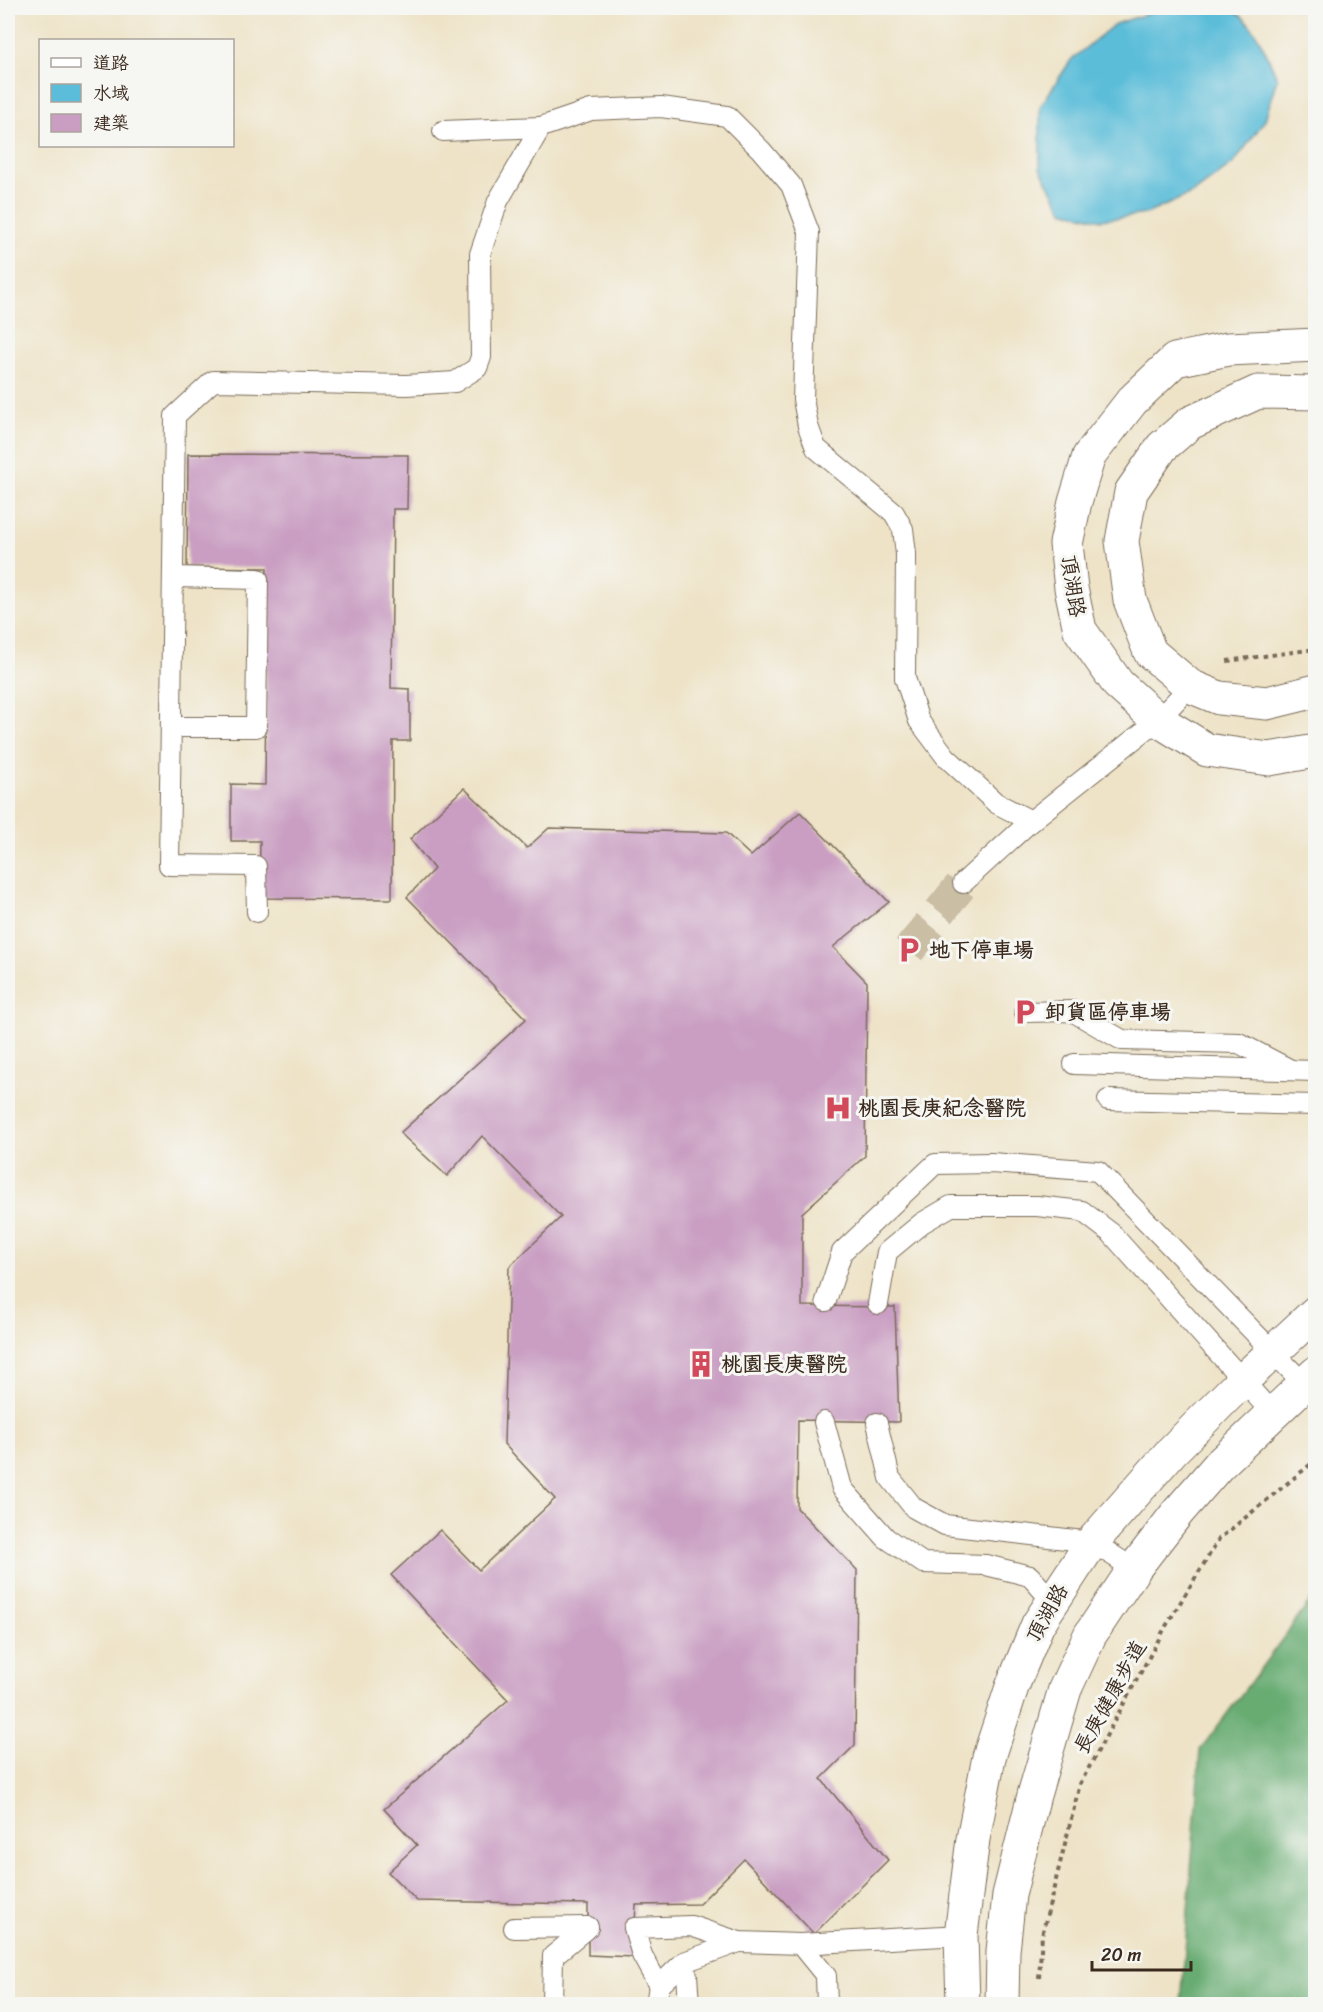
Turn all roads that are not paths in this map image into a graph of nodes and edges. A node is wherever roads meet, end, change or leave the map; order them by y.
1 (541, 127) junction
2 (443, 131) dead end
3 (1316, 345) edge
4 (1316, 393) edge
5 (173, 577) junction
6 (1190, 686) junction
7 (1316, 691) edge
8 (1158, 720) junction
9 (171, 727) junction
10 (1316, 751) edge
11 (1031, 821) junction
12 (963, 883) tunnel mouth
13 (257, 912) dead end
14 (1025, 1012) dead end
15 (1074, 1064) dead end
16 (1291, 1070) junction
17 (1316, 1071) edge
18 (1108, 1100) dead end
19 (1316, 1105) edge
20 (826, 1301) dead end
21 (878, 1304) dead end
22 (1316, 1312) edge
23 (1273, 1352) junction
24 (1310, 1378) edge
25 (1243, 1380) junction
26 (1272, 1413) junction
27 (824, 1422) dead end
28 (877, 1423) dead end
29 (1092, 1542) junction
30 (1134, 1569) junction
31 (1052, 1601) junction
32 (514, 1928) dead end
33 (961, 1935) junction
34 (739, 1942) junction
35 (800, 1944) junction
36 (687, 1975) dead end
37 (658, 1995) edge
38 (552, 2004) edge
39 (689, 2004) edge
40 (827, 2004) edge
41 (963, 2004) edge
42 (1002, 2004) edge

1 - 2 lane
1 - 5 lane
1 - 11 lane
3 - 8 street, 頂湖路
4 - 6 street
5 - 9 lane
5 - 9 lane
6 - 7 street
6 - 8 lane
8 - 10 street, 頂湖路
8 - 11 lane
9 - 13 lane
11 - 12 lane
14 - 16 lane
15 - 16 lane
16 - 17 lane
18 - 19 lane
20 - 23 lane
21 - 25 lane
22 - 23 street, 頂湖路
23 - 24 lane
23 - 25 street, 頂湖路
24 - 26 street
25 - 26 lane
25 - 29 street, 頂湖路
26 - 30 street
27 - 31 lane
28 - 29 lane
29 - 30 lane
29 - 31 street, 頂湖路
30 - 42 street
31 - 33 street, 頂湖路
32 - 38 lane
33 - 35 lane
33 - 41 street, 頂湖路
34 - 35 lane
34 - 37 lane
34 - 37 lane
35 - 40 lane
36 - 39 lane

